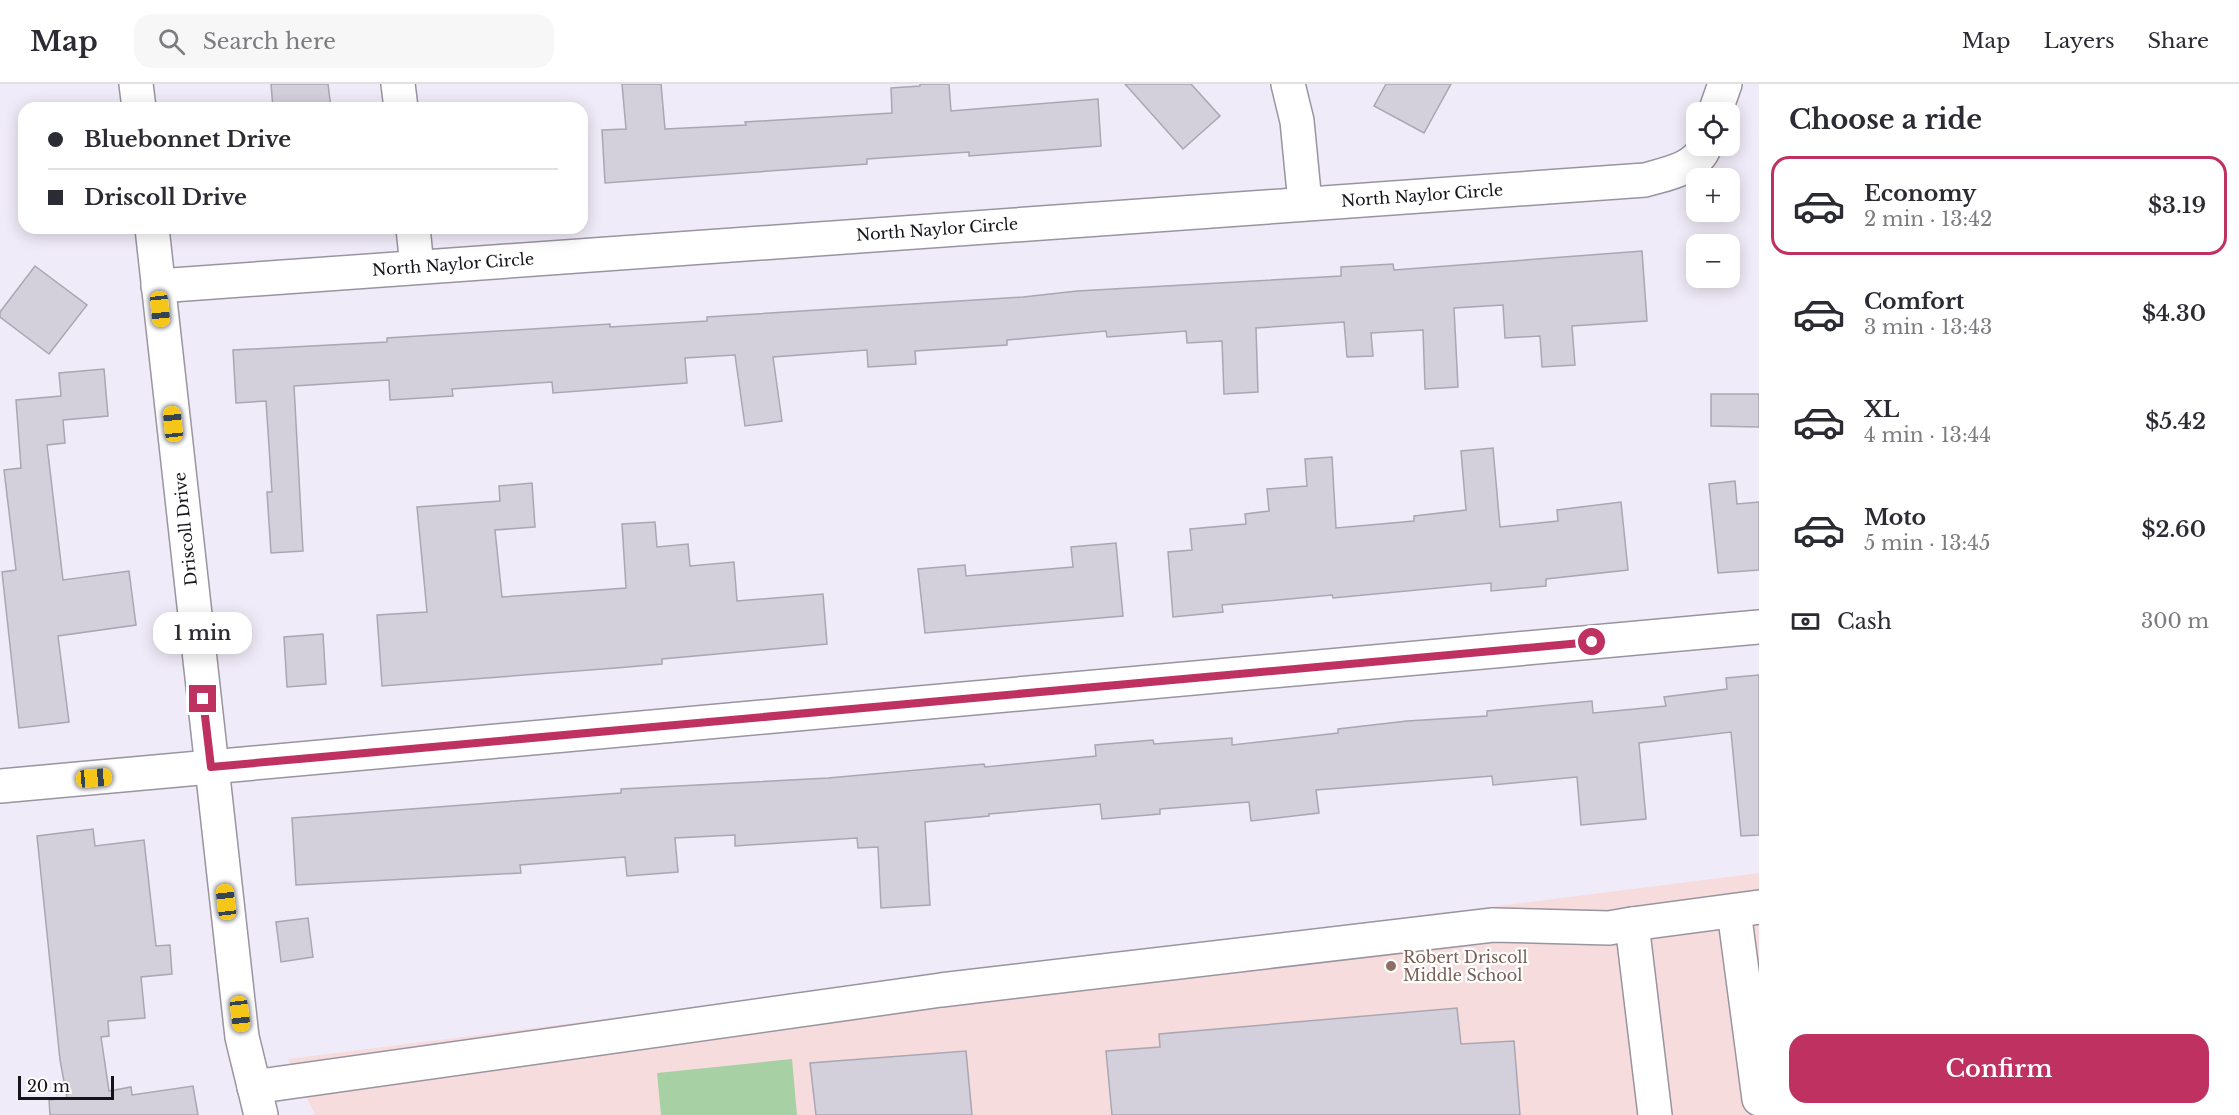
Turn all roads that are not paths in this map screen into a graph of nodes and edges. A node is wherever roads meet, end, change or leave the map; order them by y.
1 (136, 84) edge
2 (398, 84) edge
3 (1288, 84) edge
4 (1725, 84) edge
5 (138, 102) edge
6 (400, 102) edge
7 (1719, 102) edge
8 (1698, 156) edge
9 (1305, 203) junction
10 (153, 234) edge
11 (414, 234) edge
12 (417, 266) junction
13 (158, 286) junction
14 (1759, 627) edge
15 (211, 767) junction
16 (0, 786) edge
17 (1747, 909) edge
18 (1632, 924) junction
19 (1759, 1099) edge
20 (258, 1101) edge
21 (1655, 1115) edge

1 - 5 street
2 - 6 street
3 - 9 street
4 - 7 street
8 - 9 street, North Naylor Circle
9 - 12 street, North Naylor Circle
10 - 13 street, Driscoll Drive
11 - 12 street
12 - 13 street, North Naylor Circle
13 - 15 street, Driscoll Drive
14 - 15 street
15 - 16 street
15 - 20 street, Driscoll Drive
17 - 18 street
17 - 19 street
18 - 20 street
18 - 21 street

